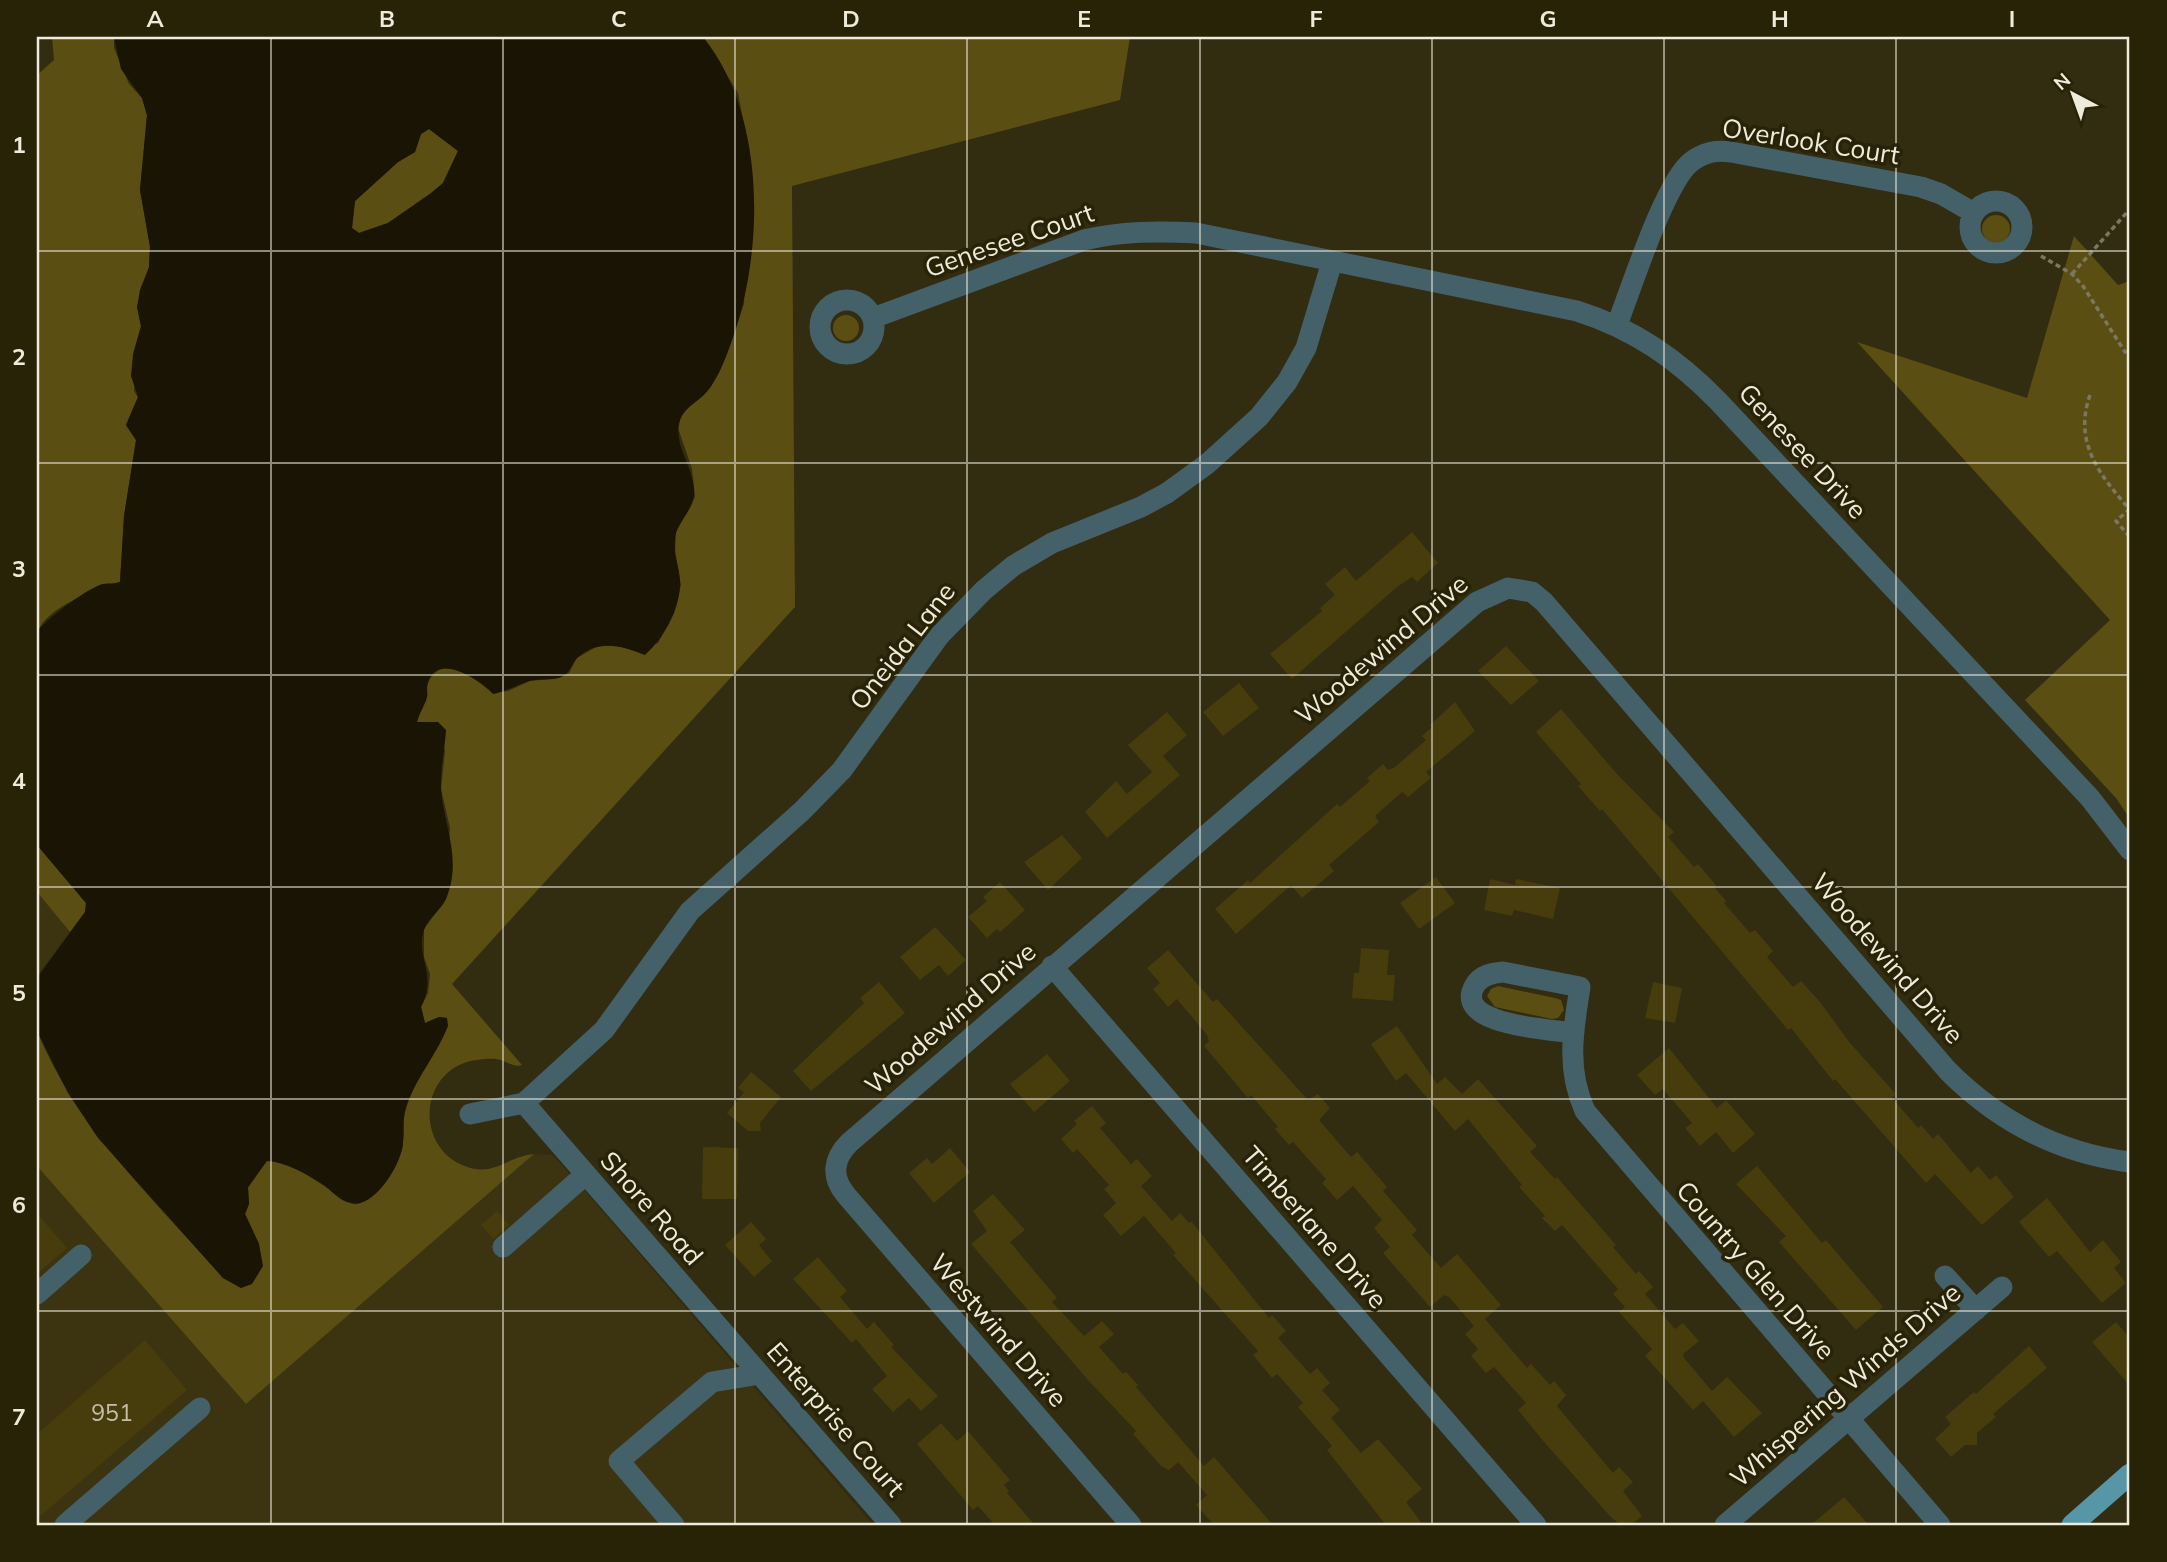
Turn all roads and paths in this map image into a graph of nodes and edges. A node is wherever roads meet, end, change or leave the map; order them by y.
1 (2130, 209) edge
2 (1974, 213) dead end
3 (2041, 256) dead end
4 (1332, 262) junction
5 (2072, 274) junction
6 (873, 318) dead end
7 (1617, 325) junction
8 (2130, 349) edge
9 (2090, 395) dead end
10 (2130, 510) edge
11 (2130, 537) edge
12 (2130, 850) edge
13 (1052, 966) junction
14 (1573, 1032) junction
15 (524, 1102) junction
16 (470, 1114) dead end
17 (2130, 1162) edge
18 (835, 1166) joint
19 (586, 1174) junction
20 (503, 1247) dead end
21 (81, 1255) dead end
22 (1945, 1276) dead end
23 (2001, 1287) dead end
24 (37, 1294) edge
25 (1976, 1310) junction
26 (738, 1350) joint
27 (760, 1374) junction
28 (200, 1408) dead end
29 (1848, 1418) junction
30 (2130, 1474) edge
31 (65, 1525) edge
32 (674, 1525) edge
33 (891, 1525) edge
34 (1131, 1525) edge
35 (1535, 1525) edge
36 (1725, 1525) edge
37 (1940, 1525) edge
38 (2072, 1525) edge

1 - 5 path
2 - 7 street, Overlook Court
3 - 5 path
4 - 6 street, Genesee Court
4 - 7 street, Genesee Drive
4 - 15 street, Oneida Lane
5 - 8 path
7 - 12 street, Genesee Drive
9 - 10 path
10 - 11 path
13 - 17 street, Woodewind Drive
13 - 18 street, Woodewind Drive
13 - 35 street, Timberlane Drive
14 - 14 street, Country Glen Drive
14 - 29 street, Country Glen Drive
15 - 16 street
15 - 19 street, Shore Road
18 - 34 street, Westwind Drive
19 - 20 street
19 - 26 street, Shore Road
21 - 24 street
22 - 25 street
23 - 25 street, Whispering Winds Drive
25 - 29 street, Whispering Winds Drive
26 - 27 street, Enterprise Court
27 - 32 street
27 - 33 street, Enterprise Court
28 - 31 street
29 - 36 street, Whispering Winds Drive
29 - 37 street, Country Glen Drive
30 - 38 main road

